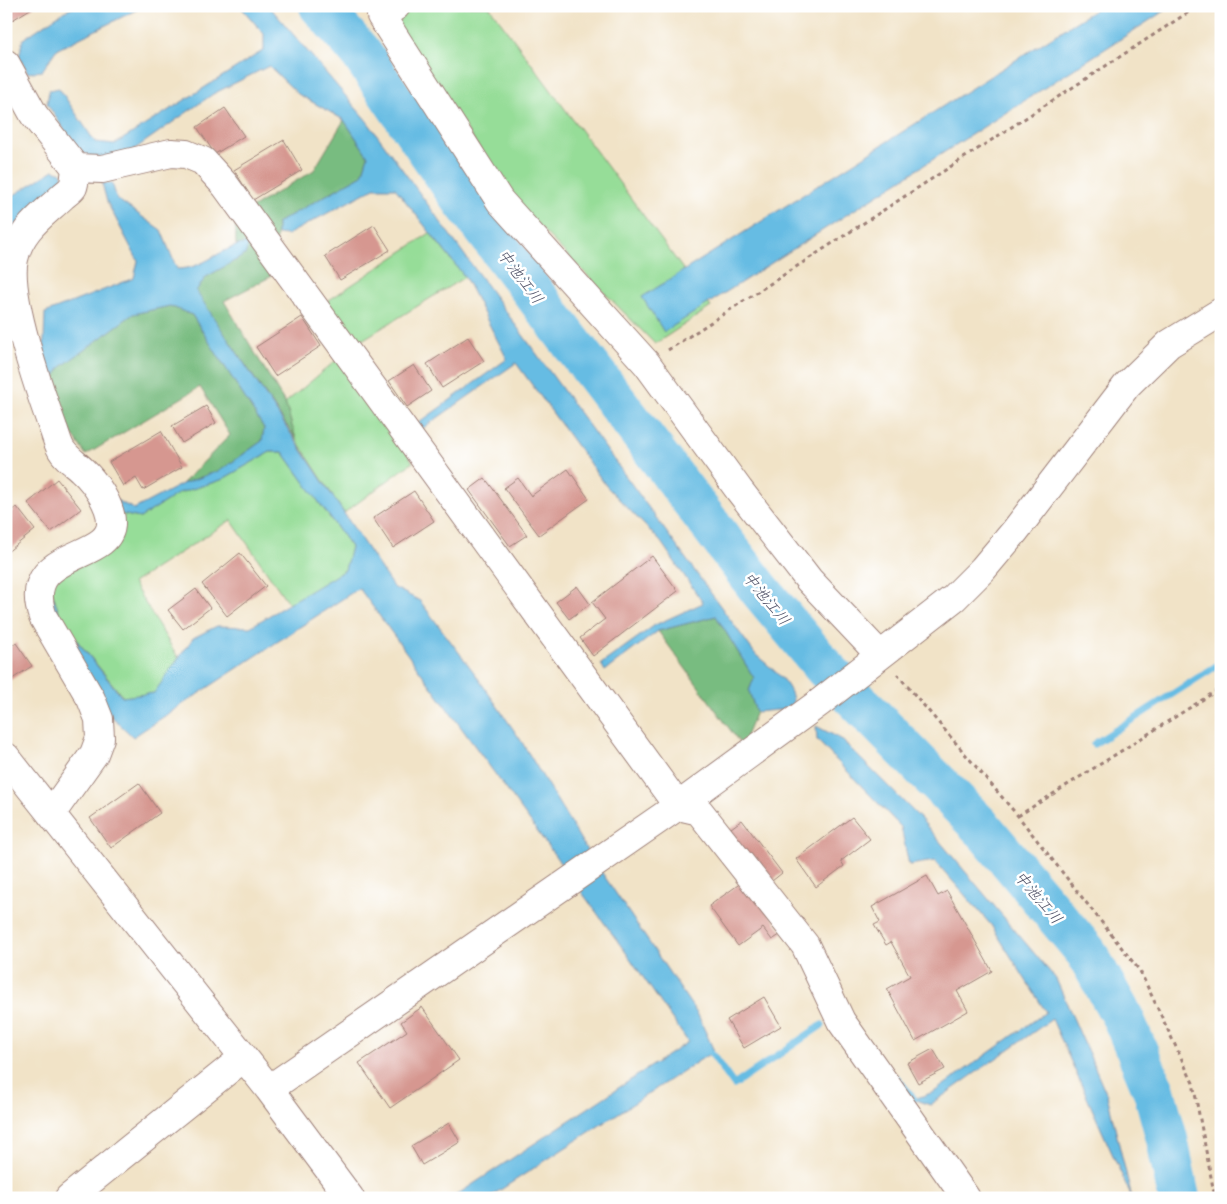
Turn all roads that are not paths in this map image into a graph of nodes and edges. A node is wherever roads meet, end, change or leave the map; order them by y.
1 (396, 6) edge
2 (6, 64) edge
3 (76, 168) junction
4 (1221, 312) edge
5 (880, 655) junction
6 (6, 757) edge
7 (678, 806) junction
8 (51, 814) junction
9 (243, 1058) junction
10 (269, 1089) junction
11 (69, 1198) edge
12 (350, 1198) edge
13 (966, 1198) edge

1 - 5 street
2 - 3 street
3 - 7 street
3 - 8 street
4 - 5 street
5 - 7 street
6 - 8 street
7 - 10 street
7 - 13 street
8 - 9 street
9 - 10 street
9 - 11 street
10 - 12 street

